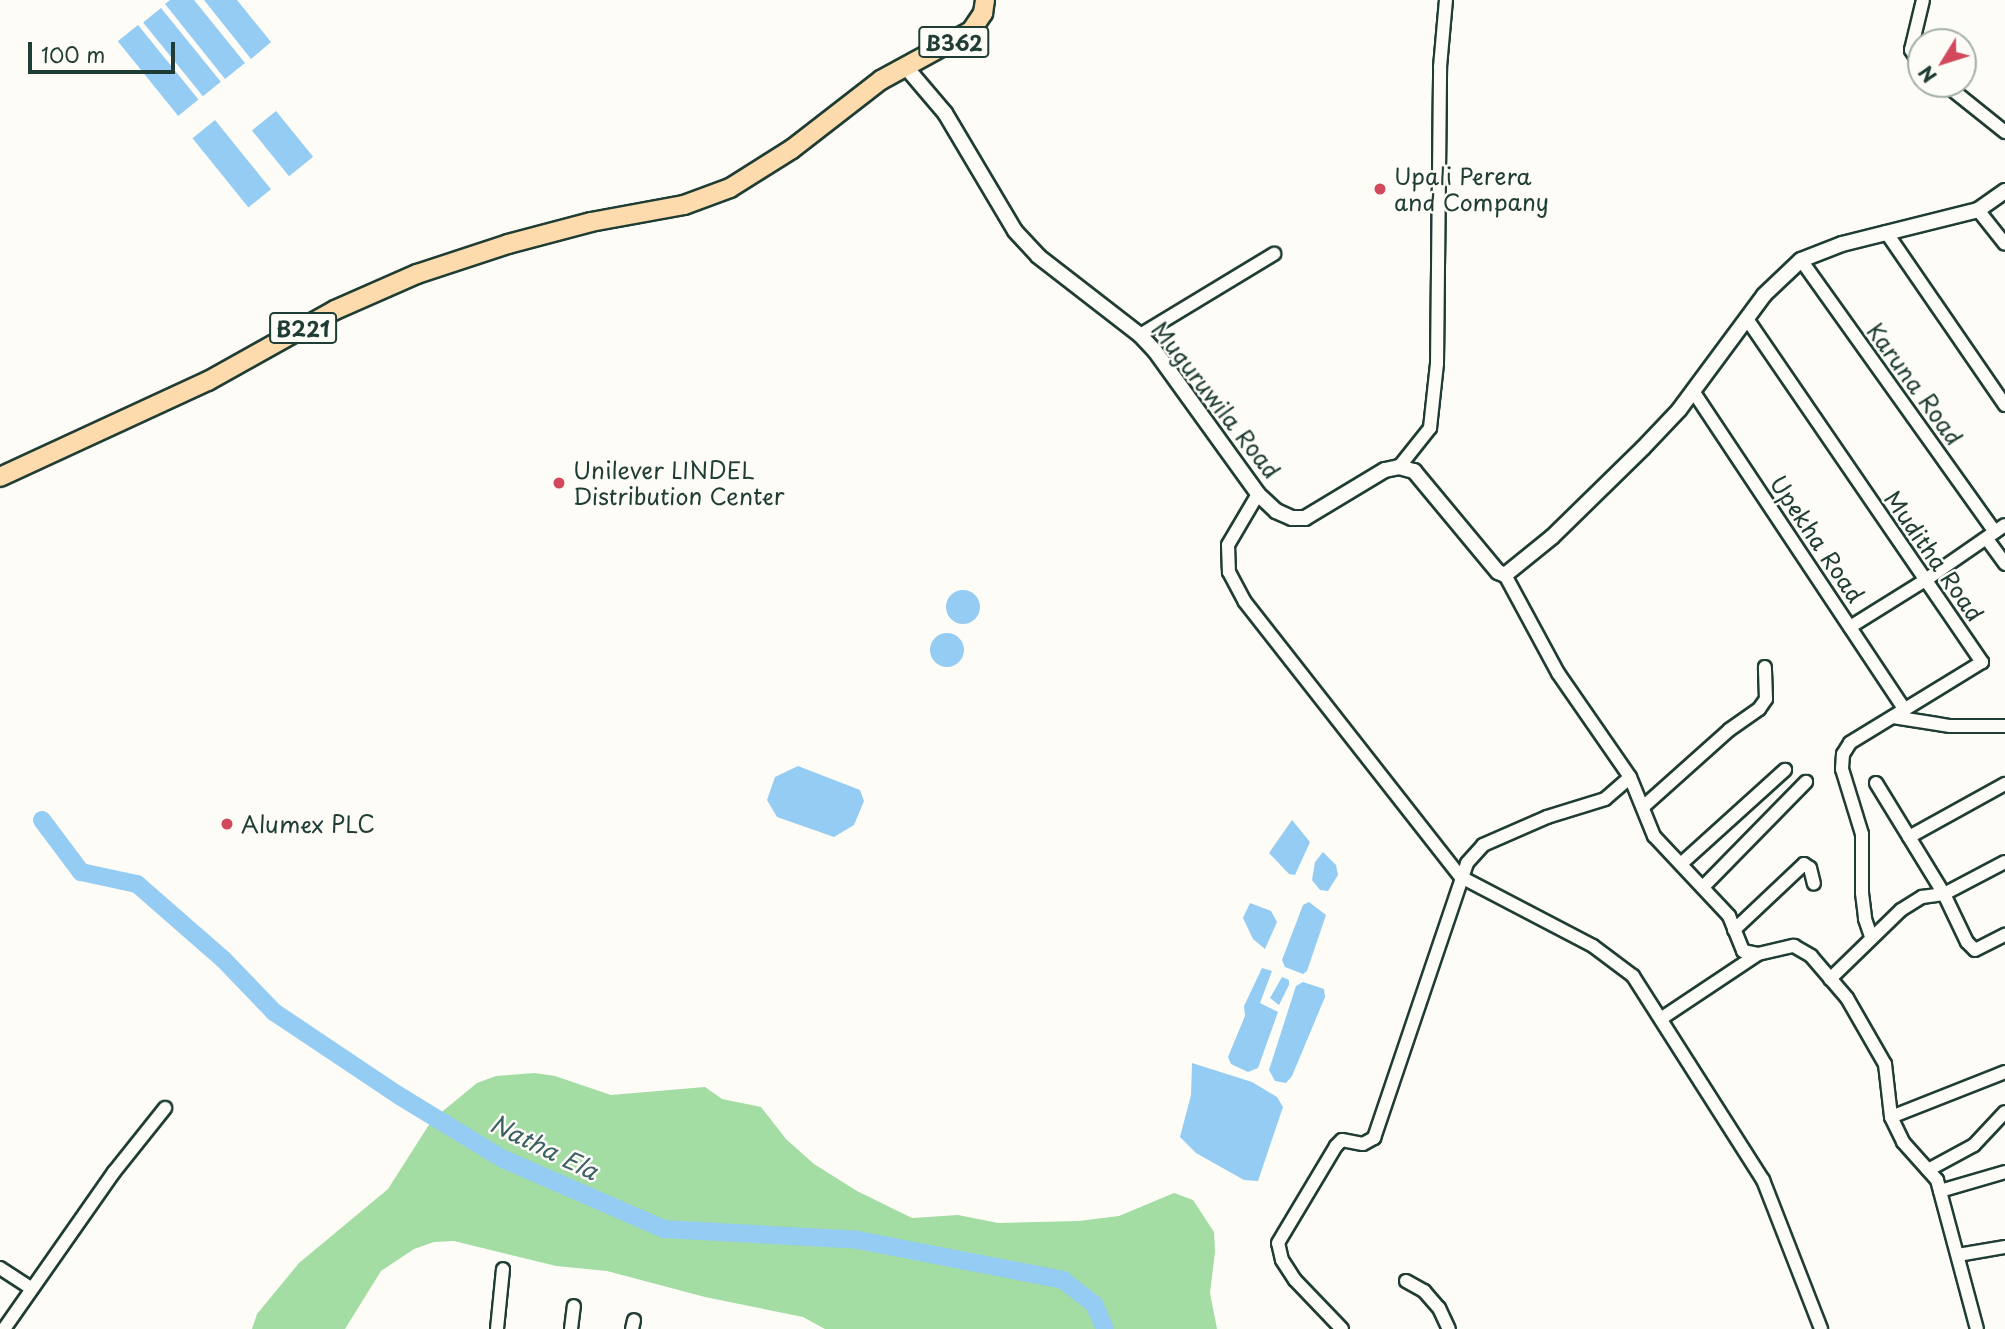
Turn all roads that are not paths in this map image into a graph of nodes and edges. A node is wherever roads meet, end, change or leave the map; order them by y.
1 (985, 0) edge
2 (1446, 0) edge
3 (1923, 0) edge
4 (1916, 28) edge
5 (905, 66) junction
6 (1962, 98) edge
7 (2005, 132) edge
8 (2005, 191) edge
9 (1978, 210) junction
10 (1886, 232) junction
11 (2005, 244) edge
12 (1274, 254) dead end
13 (1801, 260) junction
14 (1747, 319) junction
15 (1139, 335) junction
16 (1693, 391) junction
17 (2005, 405) edge
18 (1399, 467) junction
19 (0, 477) edge
20 (1258, 494) junction
21 (1996, 532) edge
22 (2005, 564) edge
23 (1505, 575) junction
24 (1924, 581) junction
25 (1850, 626) junction
26 (1765, 667) dead end
27 (1899, 713) junction
28 (2005, 726) edge
29 (1785, 770) dead end
30 (1630, 777) junction
31 (1806, 782) dead end
32 (1876, 783) dead end
33 (2005, 784) edge
34 (1643, 807) junction
35 (1909, 837) junction
36 (2005, 862) edge
37 (1682, 863) junction
38 (1461, 877) junction
39 (1814, 884) dead end
40 (1704, 887) junction
41 (1944, 894) junction
42 (1734, 930) junction
43 (1871, 936) junction
44 (2005, 936) edge
45 (1758, 954) junction
46 (1830, 979) junction
47 (1662, 1018) junction
48 (2005, 1072) edge
49 (165, 1108) dead end
50 (2005, 1112) edge
51 (1891, 1117) junction
52 (1928, 1170) junction
53 (2005, 1172) edge
54 (1940, 1191) junction
55 (2005, 1247) edge
56 (1958, 1255) junction
57 (0, 1268) edge
58 (503, 1269) dead end
59 (1406, 1281) dead end
60 (32, 1289) junction
61 (574, 1306) dead end
62 (4, 1329) edge
63 (497, 1329) edge
64 (571, 1329) edge
65 (1342, 1329) edge
66 (1449, 1329) edge
67 (1821, 1329) edge
68 (1977, 1329) edge

1 - 5 main road, B362
2 - 18 street
3 - 4 street
5 - 15 street, Muguruwila Road
5 - 19 main road, B221
6 - 7 street
8 - 9 street
9 - 10 street
9 - 11 street
10 - 13 street
10 - 17 street
12 - 15 street
13 - 14 street
13 - 21 street, Karuna Road
14 - 16 street
14 - 24 street, Muditha Road
15 - 20 street, Muguruwila Road
16 - 23 street
16 - 25 street, Upekha Road
18 - 20 street, Muguruwila Road
18 - 23 street
20 - 38 street
21 - 22 street, Karuna Road
21 - 24 street
23 - 30 street
24 - 25 street
24 - 27 street, Muditha Road
25 - 27 street, Upekha Road
26 - 34 street
27 - 28 street
27 - 43 street, Muditha Road
29 - 37 street
30 - 34 street
30 - 38 street
31 - 40 street
32 - 35 street
33 - 35 street
34 - 37 street
35 - 41 street
36 - 41 street
37 - 40 street
38 - 47 street
38 - 65 street
39 - 42 street
40 - 42 street
41 - 43 street
41 - 44 street
42 - 45 street
43 - 46 street
45 - 46 street
45 - 47 street
46 - 51 street
47 - 67 street
48 - 51 street
49 - 60 street
50 - 52 street
51 - 52 street
52 - 54 street
53 - 54 street
54 - 56 street
55 - 56 street
56 - 68 street
57 - 60 street
58 - 63 street
59 - 66 street
60 - 62 street
61 - 64 street

